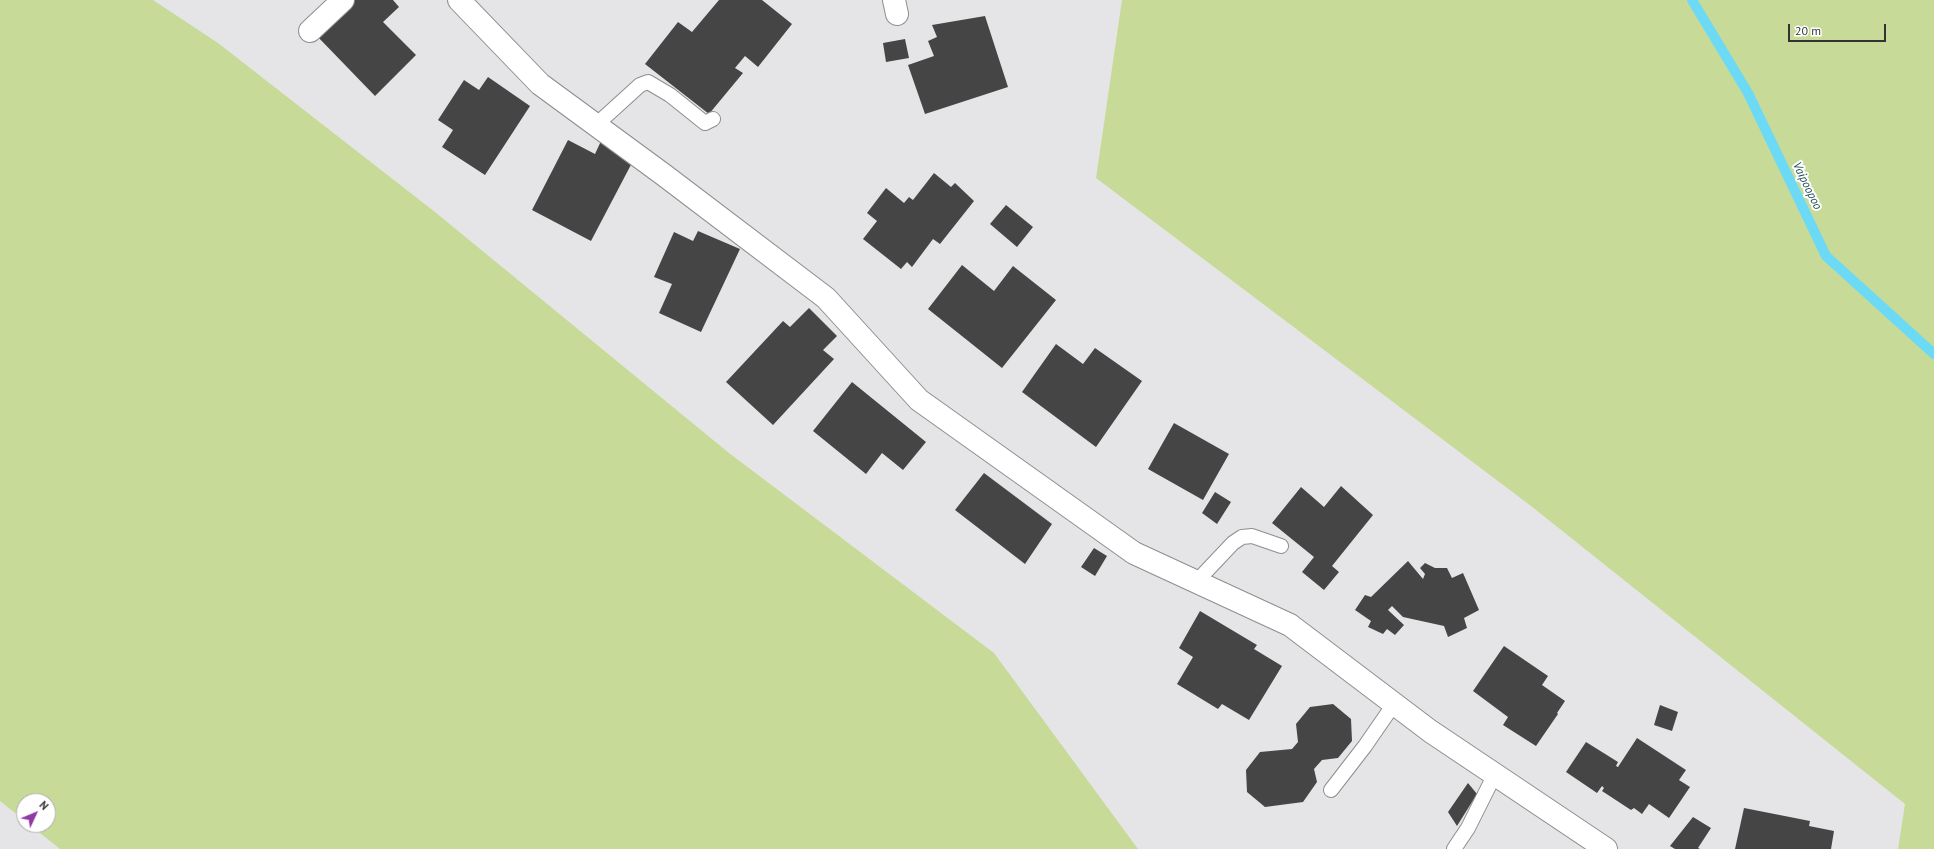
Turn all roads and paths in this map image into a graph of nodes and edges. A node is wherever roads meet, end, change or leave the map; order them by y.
1 (343, 0) edge
2 (459, 0) edge
3 (310, 31) dead end
4 (714, 118) dead end
5 (596, 125) junction
6 (1281, 546) dead end
7 (1197, 581) junction
8 (1394, 704) junction
9 (1494, 774) junction
10 (1331, 790) dead end
11 (1599, 847) edge
12 (1454, 849) edge

1 - 3 main road
2 - 5 main road
4 - 5 lane
5 - 7 main road
6 - 7 lane
7 - 8 main road
8 - 9 main road
8 - 10 lane
9 - 11 main road
9 - 12 lane

